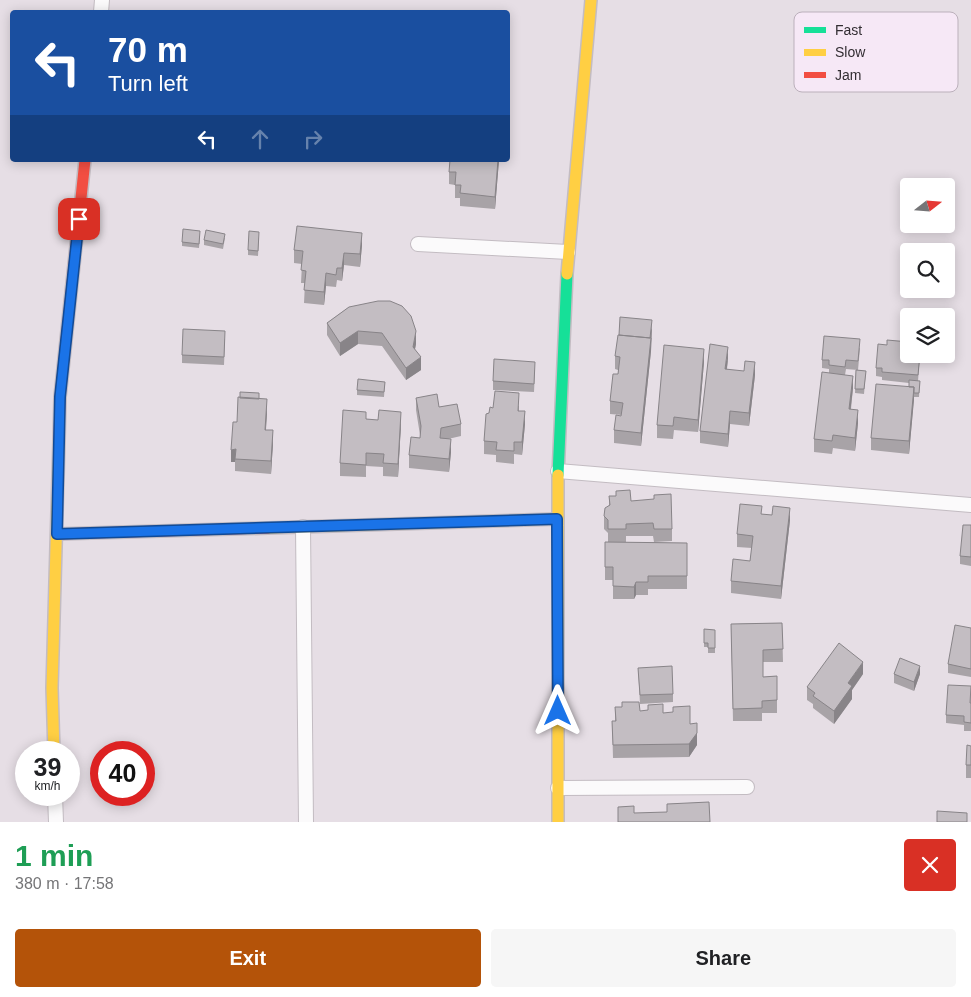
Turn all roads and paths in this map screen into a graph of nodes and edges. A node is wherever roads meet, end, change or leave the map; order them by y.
1 (591, 0) edge
2 (85, 162) edge
3 (418, 244) dead end
4 (568, 252) junction
5 (558, 471) junction
6 (971, 505) edge
7 (557, 519) junction
8 (303, 526) junction
9 (57, 534) junction
10 (54, 741) edge
11 (747, 787) dead end
12 (558, 788) junction
13 (55, 806) edge
14 (56, 822) edge
15 (306, 822) edge
16 (558, 822) edge

1 - 4 street
2 - 9 street
3 - 4 street
4 - 5 street
5 - 6 street
5 - 7 street
7 - 8 street
7 - 12 street
8 - 9 street
8 - 15 street
9 - 10 street
11 - 12 street
12 - 16 street
13 - 14 street

